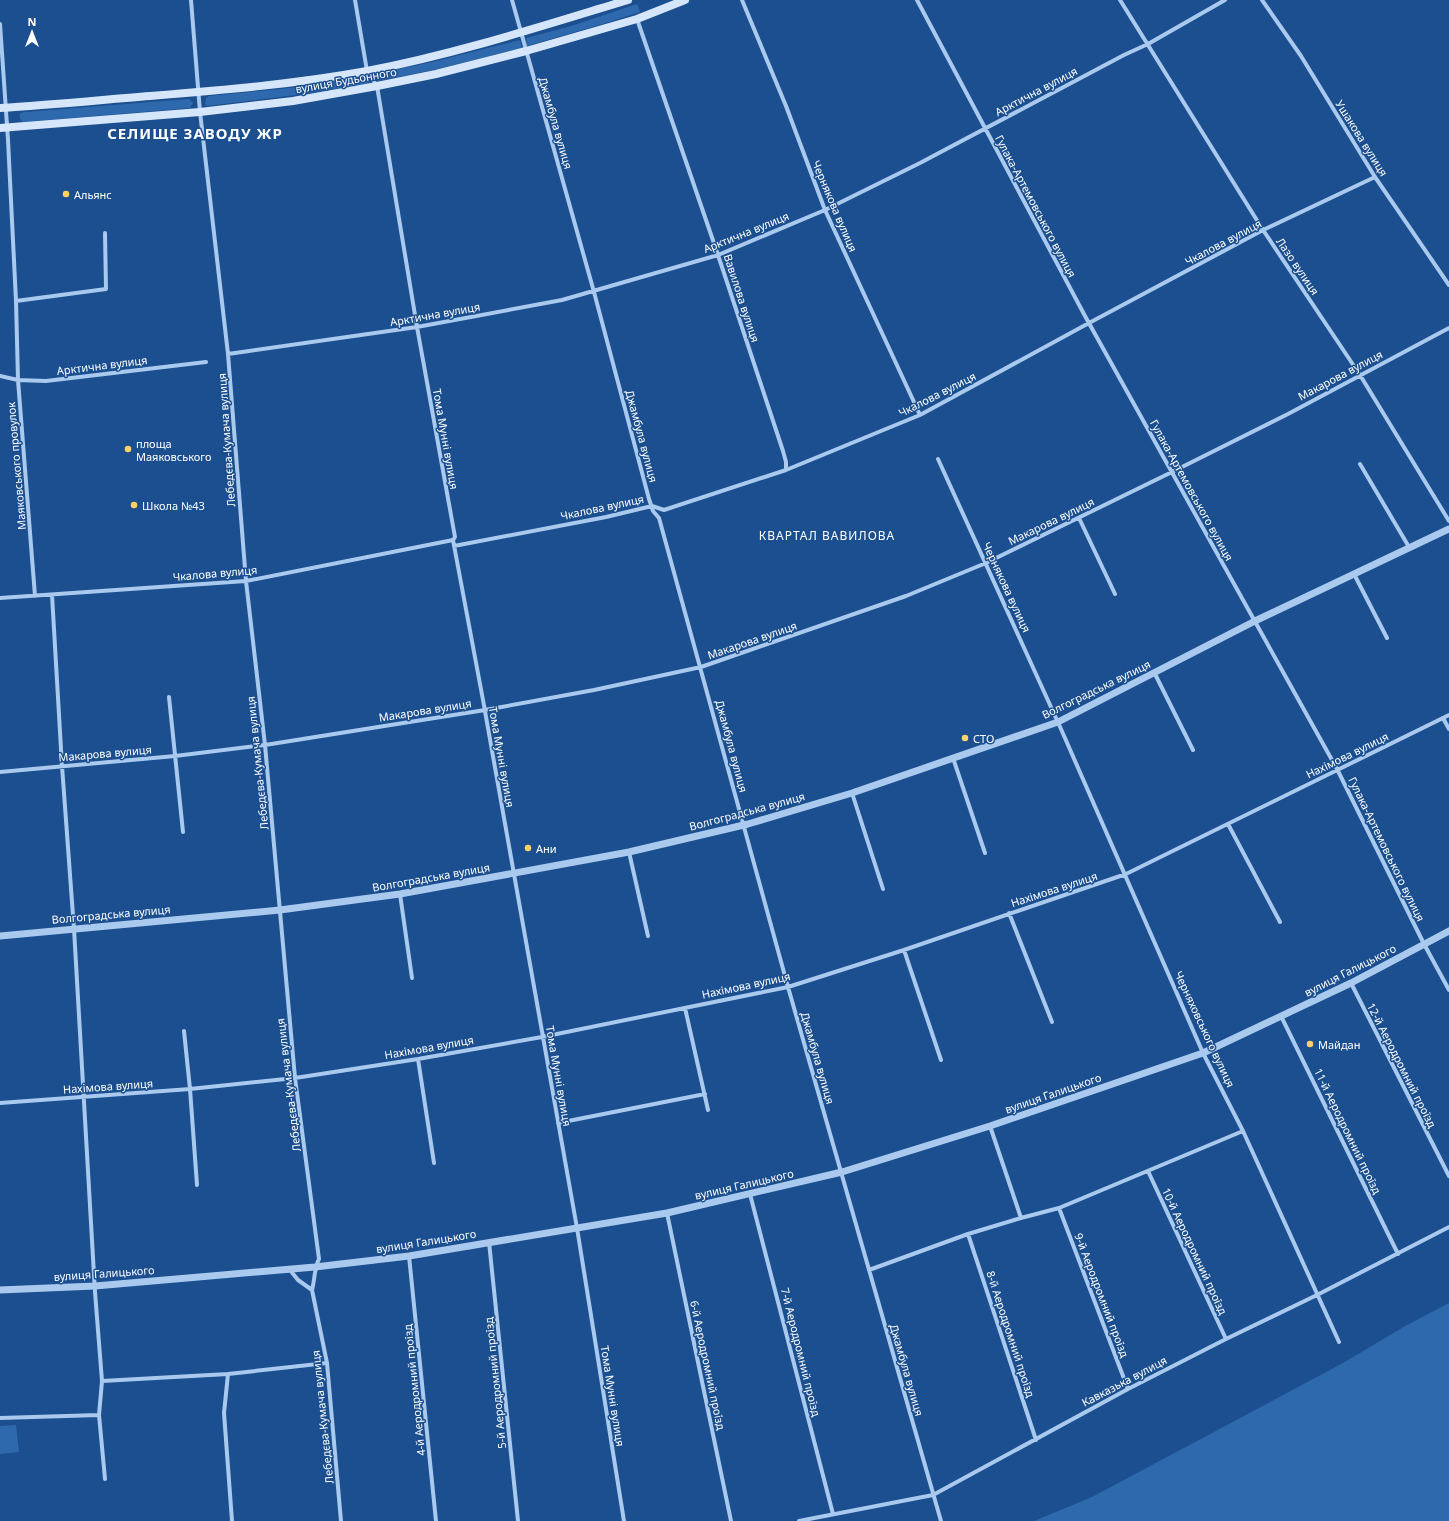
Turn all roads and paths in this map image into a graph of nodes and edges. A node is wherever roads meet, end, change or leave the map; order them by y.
1 (191, 0) edge
2 (355, 0) edge
3 (512, 0) edge
4 (628, 0) edge
5 (685, 0) edge
6 (742, 0) edge
7 (917, 0) edge
8 (1120, 0) edge
9 (1225, 0) edge
10 (1262, 0) edge
11 (637, 19) junction
12 (0, 24) edge
13 (521, 32) junction
14 (1148, 44) junction
15 (526, 51) junction
16 (367, 71) junction
17 (377, 86) junction
18 (199, 92) junction
19 (3, 108) edge
20 (200, 112) junction
21 (4, 128) edge
22 (984, 129) junction
23 (1375, 177) junction
24 (825, 210) junction
25 (1263, 230) junction
26 (105, 233) dead end
27 (718, 255) junction
28 (1449, 285) edge
29 (594, 292) junction
30 (16, 302) junction
31 (1089, 323) junction
32 (417, 327) junction
33 (1449, 328) edge
34 (228, 354) junction
35 (206, 362) dead end
36 (1360, 375) junction
37 (0, 376) edge
38 (18, 380) junction
39 (920, 415) junction
40 (938, 460) dead end
41 (1360, 464) dead end
42 (786, 470) junction
43 (1172, 472) junction
44 (652, 506) junction
45 (1078, 518) junction
46 (1449, 521) edge
47 (1449, 529) edge
48 (453, 540) junction
49 (454, 546) junction
50 (1409, 547) junction
51 (986, 563) junction
52 (1354, 573) junction
53 (246, 581) junction
54 (1115, 594) dead end
55 (52, 595) junction
56 (35, 596) junction
57 (0, 598) edge
58 (1255, 621) junction
59 (1387, 638) dead end
60 (701, 667) junction
61 (1154, 672) junction
62 (169, 697) dead end
63 (485, 710) junction
64 (1449, 715) edge
65 (1443, 718) junction
66 (1058, 722) junction
67 (1449, 729) edge
68 (265, 745) junction
69 (1193, 750) dead end
70 (175, 756) junction
71 (953, 758) junction
72 (62, 766) junction
73 (1337, 769) junction
74 (0, 772) edge
75 (852, 793) junction
76 (1228, 824) junction
77 (744, 825) junction
78 (183, 832) dead end
79 (629, 852) junction
80 (985, 853) dead end
81 (514, 874) junction
82 (1126, 874) junction
83 (883, 889) dead end
84 (400, 894) junction
85 (280, 910) junction
86 (1009, 913) junction
87 (1280, 922) dead end
88 (74, 929) junction
89 (1449, 931) edge
90 (0, 936) edge
91 (648, 936) dead end
92 (1424, 944) junction
93 (904, 950) junction
94 (412, 978) dead end
95 (1351, 983) junction
96 (788, 986) junction
97 (1449, 990) edge
98 (685, 1008) junction
99 (1281, 1016) junction
100 (1052, 1022) dead end
101 (184, 1031) dead end
102 (542, 1037) junction
103 (1203, 1053) junction
104 (418, 1059) junction
105 (941, 1060) dead end
106 (295, 1078) junction
107 (190, 1089) junction
108 (705, 1094) junction
109 (84, 1096) junction
110 (0, 1103) edge
111 (708, 1110) dead end
112 (558, 1124) junction
113 (990, 1126) junction
114 (1243, 1131) junction
115 (434, 1163) dead end
116 (1148, 1171) junction
117 (842, 1172) junction
118 (1449, 1176) edge
119 (197, 1185) dead end
120 (750, 1194) junction
121 (1059, 1208) junction
122 (667, 1213) junction
123 (1021, 1218) junction
124 (1449, 1227) edge
125 (577, 1228) junction
126 (968, 1234) junction
127 (489, 1242) junction
128 (1398, 1254) junction
129 (409, 1256) junction
130 (315, 1267) junction
131 (290, 1269) junction
132 (869, 1270) junction
133 (94, 1286) junction
134 (0, 1290) edge
135 (312, 1290) junction
136 (1317, 1295) junction
137 (1226, 1339) junction
138 (1339, 1342) dead end
139 (327, 1363) junction
140 (228, 1374) junction
141 (102, 1380) junction
142 (1128, 1389) junction
143 (99, 1415) junction
144 (0, 1418) edge
145 (1036, 1440) junction
146 (105, 1479) dead end
147 (933, 1495) junction
148 (833, 1514) junction
149 (232, 1521) edge
150 (341, 1521) edge
151 (436, 1521) edge
152 (518, 1521) edge
153 (624, 1521) edge
154 (731, 1521) edge
155 (799, 1521) edge
156 (941, 1521) edge

1 - 18 street, Лебедєва-Кумача вулиця
2 - 16 street, Тома Мунні вулиця
3 - 13 street, Джамбула вулиця
4 - 13 main road, вулиця Будьонного
5 - 11 main road, вулиця Будьонного
6 - 24 street, Чернякова вулиця
7 - 22 street, Гулака-Артемовського вулиця
8 - 14 street, Лазо вулиця
9 - 14 street, Арктична вулиця
10 - 23 street, Ушакова вулиця
11 - 15 main road, вулиця Будьонного
11 - 27 street, Вавилова вулиця
12 - 19 street, Маяковського провулок
13 - 15 street, Джамбула вулиця
13 - 16 main road, вулиця Будьонного
14 - 22 street, Арктична вулиця
14 - 25 street, Лазо вулиця
15 - 17 main road, вулиця Будьонного
15 - 29 street, Джамбула вулиця
16 - 17 street, Тома Мунні вулиця
16 - 18 main road, вулиця Будьонного
17 - 20 main road, вулиця Будьонного
17 - 32 street, Тома Мунні вулиця
18 - 19 main road, вулиця Будьонного
18 - 20 street, Лебедєва-Кумача вулиця
19 - 21 street, Маяковського провулок
20 - 21 main road, вулиця Будьонного
20 - 34 street, Лебедєва-Кумача вулиця
21 - 30 street, Маяковського провулок
22 - 24 street, Арктична вулиця
22 - 31 street, Гулака-Артемовського вулиця
23 - 25 street, Чкалова вулиця
23 - 28 street, Ушакова вулиця
24 - 27 street, Арктична вулиця
24 - 39 street, Чернякова вулиця
25 - 31 street, Чкалова вулиця
25 - 36 street, Лазо вулиця
26 - 30 street
27 - 29 street, Арктична вулиця
27 - 42 street, Вавилова вулиця
29 - 32 street, Арктична вулиця
29 - 44 street, Джамбула вулиця
30 - 38 street, Маяковського провулок
31 - 39 street, Чкалова вулиця
31 - 43 street, Гулака-Артемовського вулиця
32 - 34 street, Арктична вулиця
32 - 48 street, Тома Мунні вулиця
33 - 36 street, Макарова вулиця
34 - 53 street, Лебедєва-Кумача вулиця
35 - 38 street, Арктична вулиця
36 - 43 street, Макарова вулиця
36 - 46 street, Лазо вулиця
37 - 38 street, Арктична вулиця
38 - 56 street, Маяковського провулок
39 - 42 street, Чкалова вулиця
40 - 51 street, Чернякова вулиця
41 - 50 street
42 - 44 street, Чкалова вулиця
43 - 45 street, Макарова вулиця
43 - 58 street, Гулака-Артемовського вулиця
44 - 49 street, Чкалова вулиця
44 - 60 street, Джамбула вулиця
45 - 51 street, Макарова вулиця
45 - 54 street
47 - 50 street, Волгоградська вулиця
48 - 49 street, Тома Мунні вулиця
48 - 53 street, Чкалова вулиця
49 - 63 street, Тома Мунні вулиця
50 - 52 street, Волгоградська вулиця
51 - 60 street, Макарова вулиця
51 - 66 street, Чернякова вулиця
52 - 58 street, Волгоградська вулиця
52 - 59 street
53 - 55 street, Чкалова вулиця
53 - 68 street, Лебедєва-Кумача вулиця
55 - 56 street, Чкалова вулиця
55 - 72 street
56 - 57 street, Чкалова вулиця
58 - 61 street, Волгоградська вулиця
58 - 73 street, Гулака-Артемовського вулиця
60 - 63 street, Макарова вулиця
60 - 77 street, Джамбула вулиця
61 - 66 street, Волгоградська вулиця
61 - 69 street
62 - 70 street
63 - 68 street, Макарова вулиця
63 - 81 street, Тома Мунні вулиця
64 - 65 street, Нахімова вулиця
65 - 67 street
65 - 73 street, Нахімова вулиця
66 - 71 street, Волгоградська вулиця
66 - 82 street, Черняховського вулиця
68 - 70 street, Макарова вулиця
68 - 85 street, Лебедєва-Кумача вулиця
70 - 72 street, Макарова вулиця
70 - 78 street
71 - 75 street, Волгоградська вулиця
71 - 80 street
72 - 74 street, Макарова вулиця
72 - 88 street
73 - 76 street, Нахімова вулиця
73 - 92 street, Гулака-Артемовського вулиця
75 - 77 street, Волгоградська вулиця
75 - 83 street
76 - 82 street, Нахімова вулиця
76 - 87 street
77 - 79 street, Волгоградська вулиця
77 - 96 street, Джамбула вулиця
79 - 81 street, Волгоградська вулиця
79 - 91 street
81 - 84 street, Волгоградська вулиця
81 - 102 street, Тома Мунні вулиця
82 - 86 street, Нахімова вулиця
82 - 103 street, Черняховського вулиця
84 - 85 street, Волгоградська вулиця
84 - 94 street
85 - 88 street, Волгоградська вулиця
85 - 106 street, Лебедєва-Кумача вулиця
86 - 93 street, Нахімова вулиця
86 - 100 street
88 - 90 street, Волгоградська вулиця
88 - 109 street
89 - 92 street, вулиця Галицького
92 - 95 street, вулиця Галицького
92 - 97 street, Гулака-Артемовського вулиця
93 - 96 street, Нахімова вулиця
93 - 105 street
95 - 99 street, вулиця Галицького
95 - 118 street, 12-й Аеродромний проїзд
96 - 98 street, Нахімова вулиця
96 - 117 street, Джамбула вулиця
98 - 102 street, Нахімова вулиця
98 - 108 street
99 - 103 street, вулиця Галицького
99 - 128 street, 11-й Аеродромний проїзд
101 - 107 street
102 - 104 street, Нахімова вулиця
102 - 112 street, Тома Мунні вулиця
103 - 113 street, вулиця Галицького
103 - 114 street, Черняховського вулиця
104 - 106 street, Нахімова вулиця
104 - 115 street
106 - 107 street, Нахімова вулиця
106 - 130 street, Лебедєва-Кумача вулиця
107 - 109 street, Нахімова вулиця
107 - 119 street
108 - 111 street
108 - 112 street
109 - 110 street, Нахімова вулиця
109 - 133 street
112 - 125 street, Тома Мунні вулиця
113 - 117 street, вулиця Галицького
113 - 123 street
114 - 116 street
114 - 136 street, Черняховського вулиця
116 - 121 street
116 - 137 street, 10-й Аеродромний проїзд
117 - 120 street, вулиця Галицького
117 - 132 street, Джамбула вулиця
120 - 122 street, вулиця Галицького
120 - 148 street, 7-й Аеродромний проїзд
121 - 123 street
121 - 142 street, 9-й Аеродромний проїзд
122 - 125 street, вулиця Галицького
122 - 154 street, 6-й Аеродромний проїзд
123 - 126 street
124 - 128 street, Кавказька вулиця
125 - 127 street, вулиця Галицького
125 - 153 street, Тома Мунні вулиця
126 - 132 street
126 - 145 street, 8-й Аеродромний проїзд
127 - 129 street, вулиця Галицького
127 - 152 street, 5-й Аеродромний проїзд
128 - 136 street, Кавказька вулиця
129 - 130 street, вулиця Галицького
129 - 151 street, 4-й Аеродромний проїзд
130 - 131 street, вулиця Галицького
130 - 135 street, Лебедєва-Кумача вулиця
131 - 133 street, вулиця Галицького
131 - 135 street
132 - 147 street, Джамбула вулиця
133 - 134 street, вулиця Галицького
133 - 141 street
135 - 139 street, Лебедєва-Кумача вулиця
136 - 137 street, Кавказька вулиця
136 - 138 street, Черняховського вулиця
137 - 142 street, Кавказька вулиця
139 - 140 street
139 - 150 street, Лебедєва-Кумача вулиця
140 - 141 street
140 - 149 street
141 - 143 street
142 - 145 street, Кавказька вулиця
143 - 144 street
143 - 146 street
145 - 147 street, Кавказька вулиця
147 - 148 street, Кавказька вулиця
147 - 156 street, Джамбула вулиця
148 - 155 street, Кавказька вулиця

